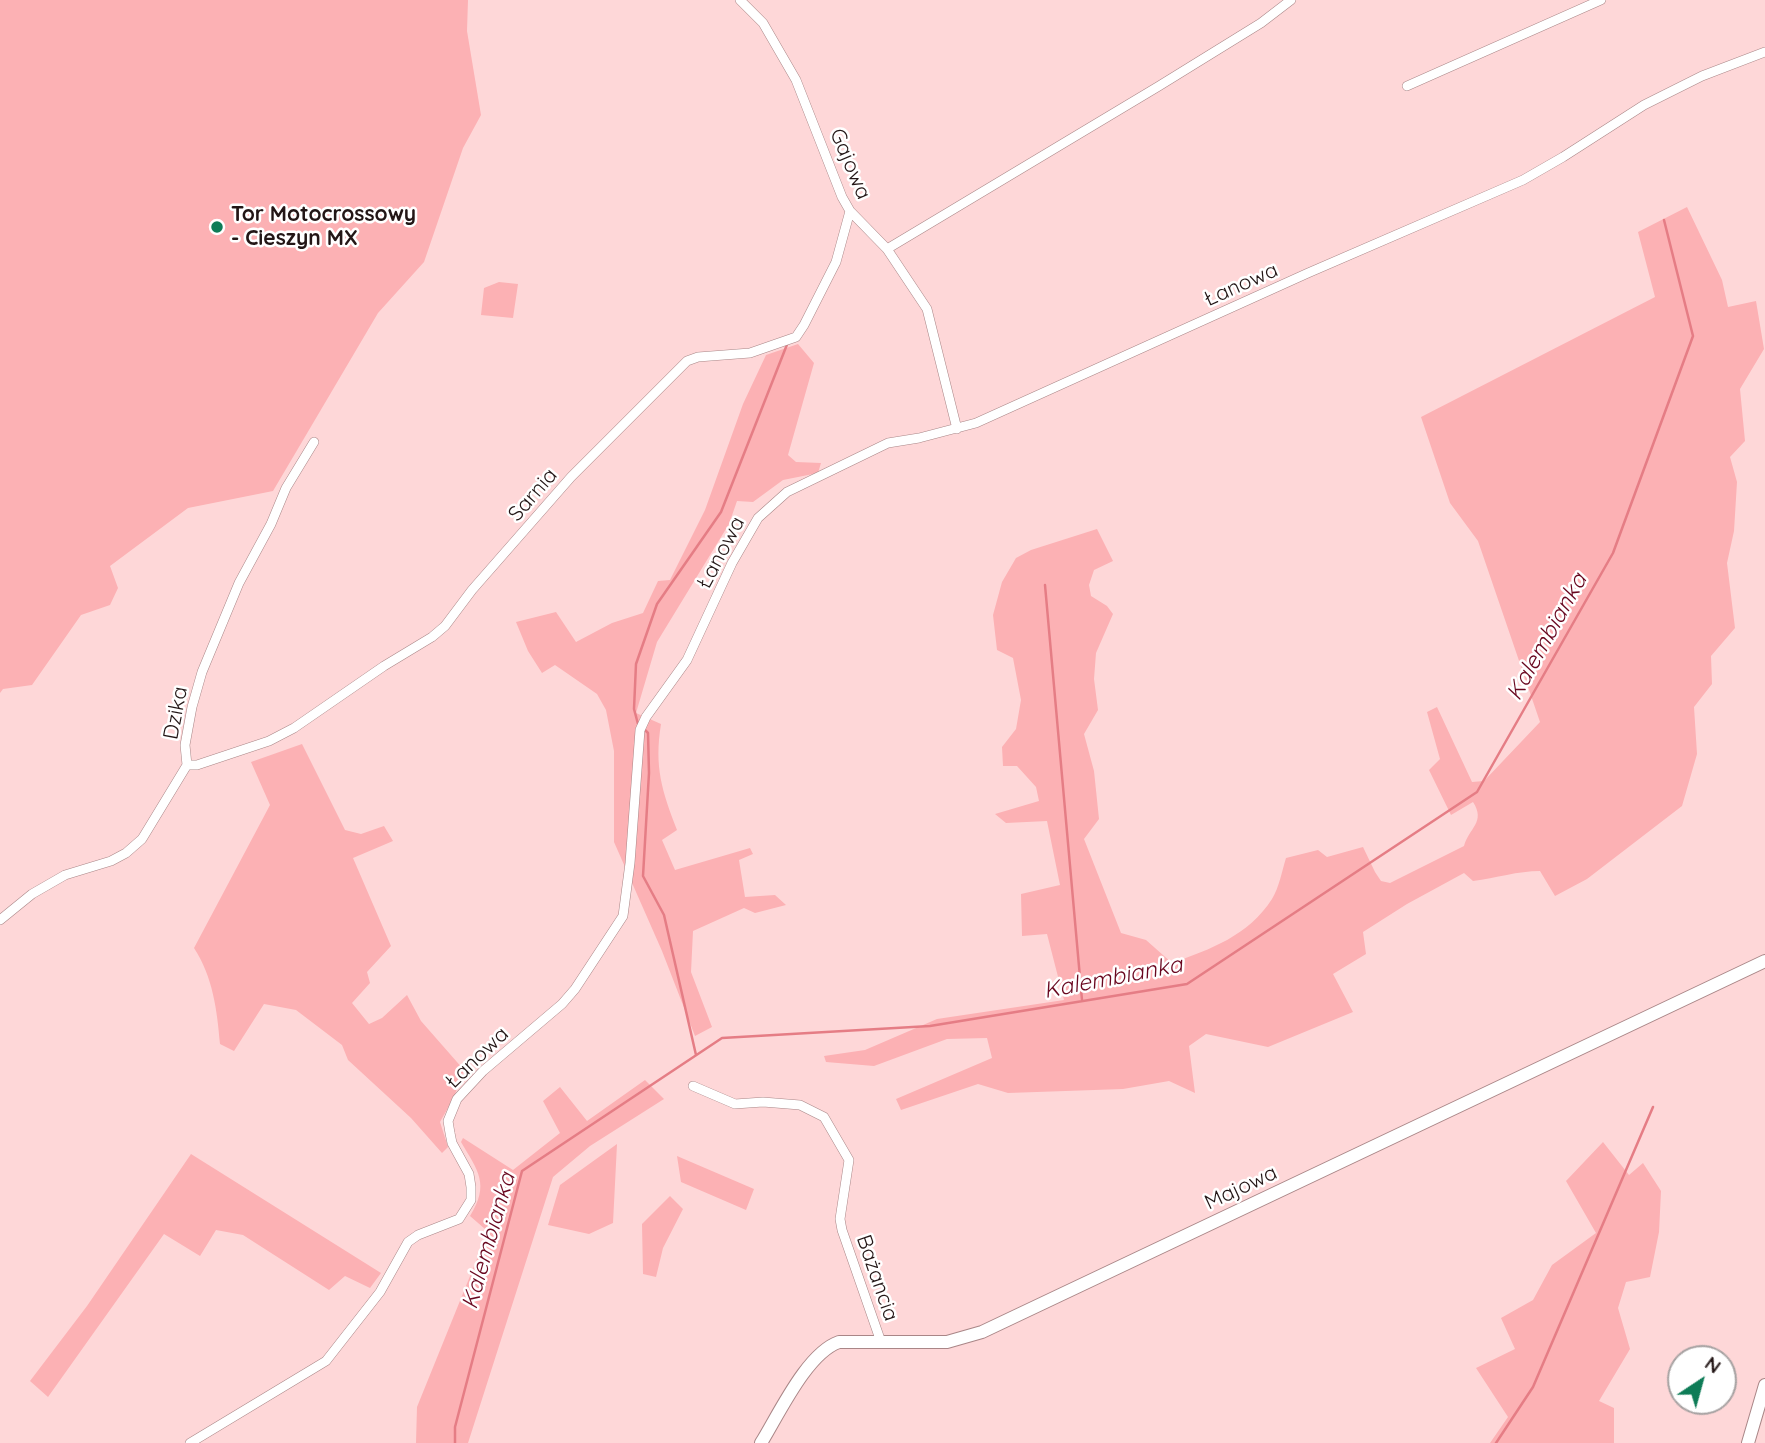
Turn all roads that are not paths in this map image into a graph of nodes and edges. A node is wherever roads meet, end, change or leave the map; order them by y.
1 (728, 0) edge
2 (1291, 0) edge
3 (1601, 0) edge
4 (741, 1) edge
5 (1765, 52) edge
6 (1407, 86) dead end
7 (849, 211) junction
8 (887, 249) junction
9 (957, 429) junction
10 (314, 442) dead end
11 (187, 765) junction
12 (0, 920) edge
13 (1765, 961) edge
14 (692, 1086) dead end
15 (881, 1342) junction
16 (1765, 1385) edge
17 (190, 1443) edge
18 (761, 1443) edge
19 (1748, 1443) edge

1 - 4 street, Gajowa
2 - 8 street
3 - 6 street
4 - 7 street, Gajowa
5 - 9 street, Łanowa
7 - 8 street, Gajowa
7 - 11 street, Sarnia
8 - 9 street, Gajowa
9 - 17 street, Łanowa
10 - 11 street, Dzika
11 - 12 street, Dzika
13 - 15 street, Majowa
14 - 15 street, Bażancia
15 - 18 street, Majowa
16 - 19 street

